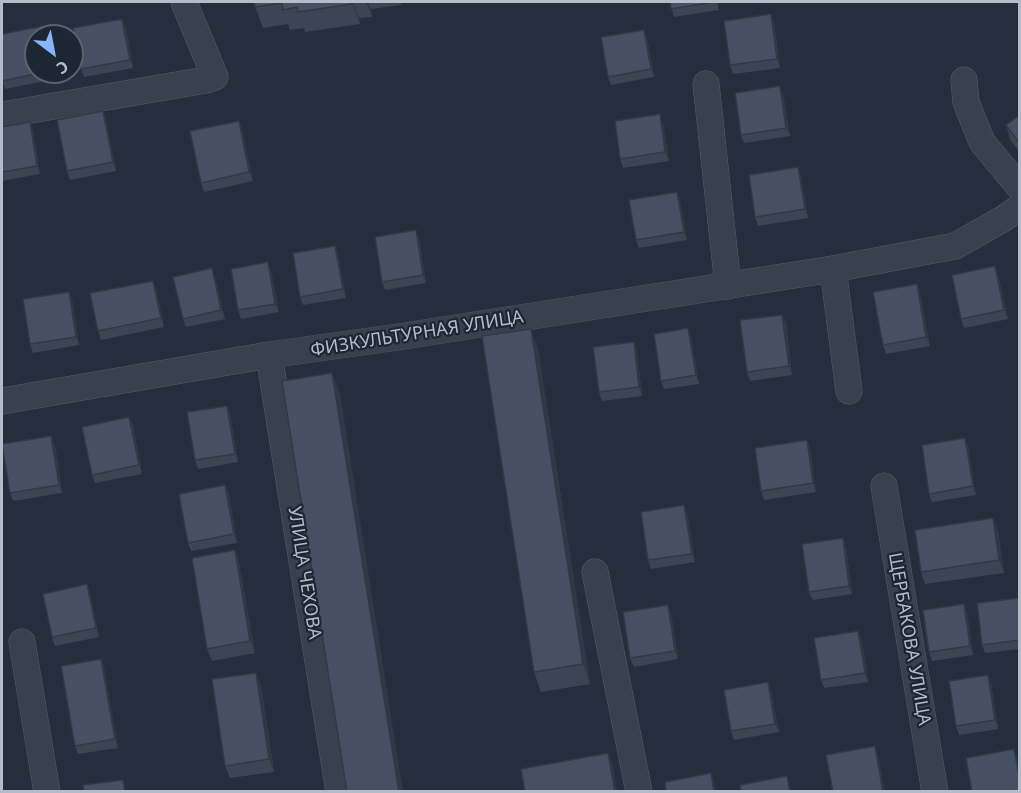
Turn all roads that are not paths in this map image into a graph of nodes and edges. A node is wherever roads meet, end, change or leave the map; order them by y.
1 (184, 2) edge
2 (964, 80) dead end
3 (706, 84) dead end
4 (2, 115) edge
5 (1020, 188) edge
6 (1020, 207) edge
7 (833, 269) junction
8 (728, 286) junction
9 (270, 355) junction
10 (849, 391) dead end
11 (2, 401) edge
12 (884, 486) dead end
13 (595, 572) dead end
14 (22, 642) dead end
15 (47, 792) edge
16 (339, 792) edge
17 (639, 792) edge
18 (935, 792) edge

1 - 4 street
2 - 5 street
3 - 8 street
6 - 7 street, ФИЗКУЛЬТУРНАЯ УЛИЦА
7 - 8 street, ФИЗКУЛЬТУРНАЯ УЛИЦА
7 - 10 street
8 - 9 street, ФИЗКУЛЬТУРНАЯ УЛИЦА
9 - 11 street, ФИЗКУЛЬТУРНАЯ УЛИЦА
9 - 16 street, УЛИЦА ЧЕХОВА
12 - 18 street, ЩЕРБАКОВА УЛИЦА
13 - 17 street
14 - 15 street

